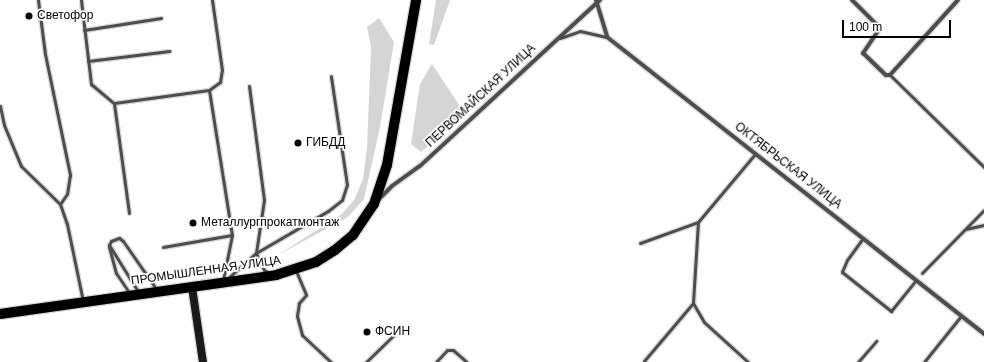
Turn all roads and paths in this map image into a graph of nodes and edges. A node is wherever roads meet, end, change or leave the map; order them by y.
1 (38, 0) edge
2 (81, 0) edge
3 (212, 0) edge
4 (416, 0) edge
5 (852, 0) edge
6 (958, 0) edge
7 (598, 1) edge
8 (161, 18) dead end
9 (84, 30) junction
10 (607, 37) junction
11 (557, 39) junction
12 (169, 51) dead end
13 (88, 61) junction
14 (890, 75) junction
15 (331, 76) dead end
16 (249, 86) dead end
17 (209, 90) junction
18 (114, 103) junction
19 (0, 106) edge
20 (755, 154) junction
21 (984, 167) edge
22 (60, 204) junction
23 (374, 204) junction
24 (984, 210) edge
25 (129, 213) dead end
26 (698, 222) junction
27 (984, 225) edge
28 (964, 230) junction
29 (232, 236) junction
30 (863, 238) junction
31 (640, 243) dead end
32 (109, 245) junction
33 (163, 247) dead end
34 (256, 253) junction
35 (295, 271) junction
36 (922, 273) dead end
37 (276, 276) junction
38 (916, 280) junction
39 (222, 283) junction
40 (192, 287) junction
41 (158, 292) junction
42 (136, 295) junction
43 (83, 302) junction
44 (693, 303) junction
45 (0, 314) edge
46 (961, 316) junction
47 (399, 330) dead end
48 (984, 334) edge
49 (876, 341) dead end
50 (644, 361) edge
51 (202, 362) edge
52 (331, 362) edge
53 (366, 362) edge
54 (436, 362) edge
55 (467, 362) edge
56 (748, 362) edge
57 (858, 362) edge
58 (924, 362) edge

1 - 22 lane
2 - 9 lane
3 - 17 lane
4 - 23 main road, ПРОМЫШЛЕННАЯ УЛИЦА
5 - 14 street
6 - 14 street
7 - 10 street
7 - 11 street, ПЕРВОМАЙСКАЯ УЛИЦА
8 - 9 lane
9 - 13 lane
10 - 11 lane
10 - 20 street, ОКТЯБРЬСКАЯ УЛИЦА
11 - 23 street, ПЕРВОМАЙСКАЯ УЛИЦА
12 - 13 lane
13 - 18 lane
14 - 21 lane
15 - 34 lane
16 - 34 lane
17 - 18 lane
17 - 29 lane
18 - 25 lane
19 - 22 lane
20 - 26 lane
20 - 30 street, ОКТЯБРЬСКАЯ УЛИЦА
22 - 43 lane
23 - 35 main road, ПРОМЫШЛЕННАЯ УЛИЦА
24 - 28 lane
26 - 31 lane
26 - 44 lane
27 - 28 lane
28 - 36 lane
29 - 33 lane
29 - 39 lane
30 - 38 street, ОКТЯБРЬСКАЯ УЛИЦА
30 - 38 lane
32 - 41 lane
32 - 42 lane
32 - 42 lane
34 - 37 lane
34 - 39 lane
35 - 37 main road, ПРОМЫШЛЕННАЯ УЛИЦА
35 - 52 lane
37 - 39 main road, ПРОМЫШЛЕННАЯ УЛИЦА
38 - 46 street, ОКТЯБРЬСКАЯ УЛИЦА
39 - 40 main road, ПРОМЫШЛЕННАЯ УЛИЦА
40 - 41 main road, ПРОМЫШЛЕННАЯ УЛИЦА
40 - 51 main road
41 - 42 main road, ПРОМЫШЛЕННАЯ УЛИЦА
42 - 43 main road, ПРОМЫШЛЕННАЯ УЛИЦА
43 - 45 main road, ПРОМЫШЛЕННАЯ УЛИЦА
44 - 50 lane
44 - 56 lane
46 - 48 street, ОКТЯБРЬСКАЯ УЛИЦА
46 - 58 lane
47 - 53 lane
49 - 57 lane
54 - 55 lane

